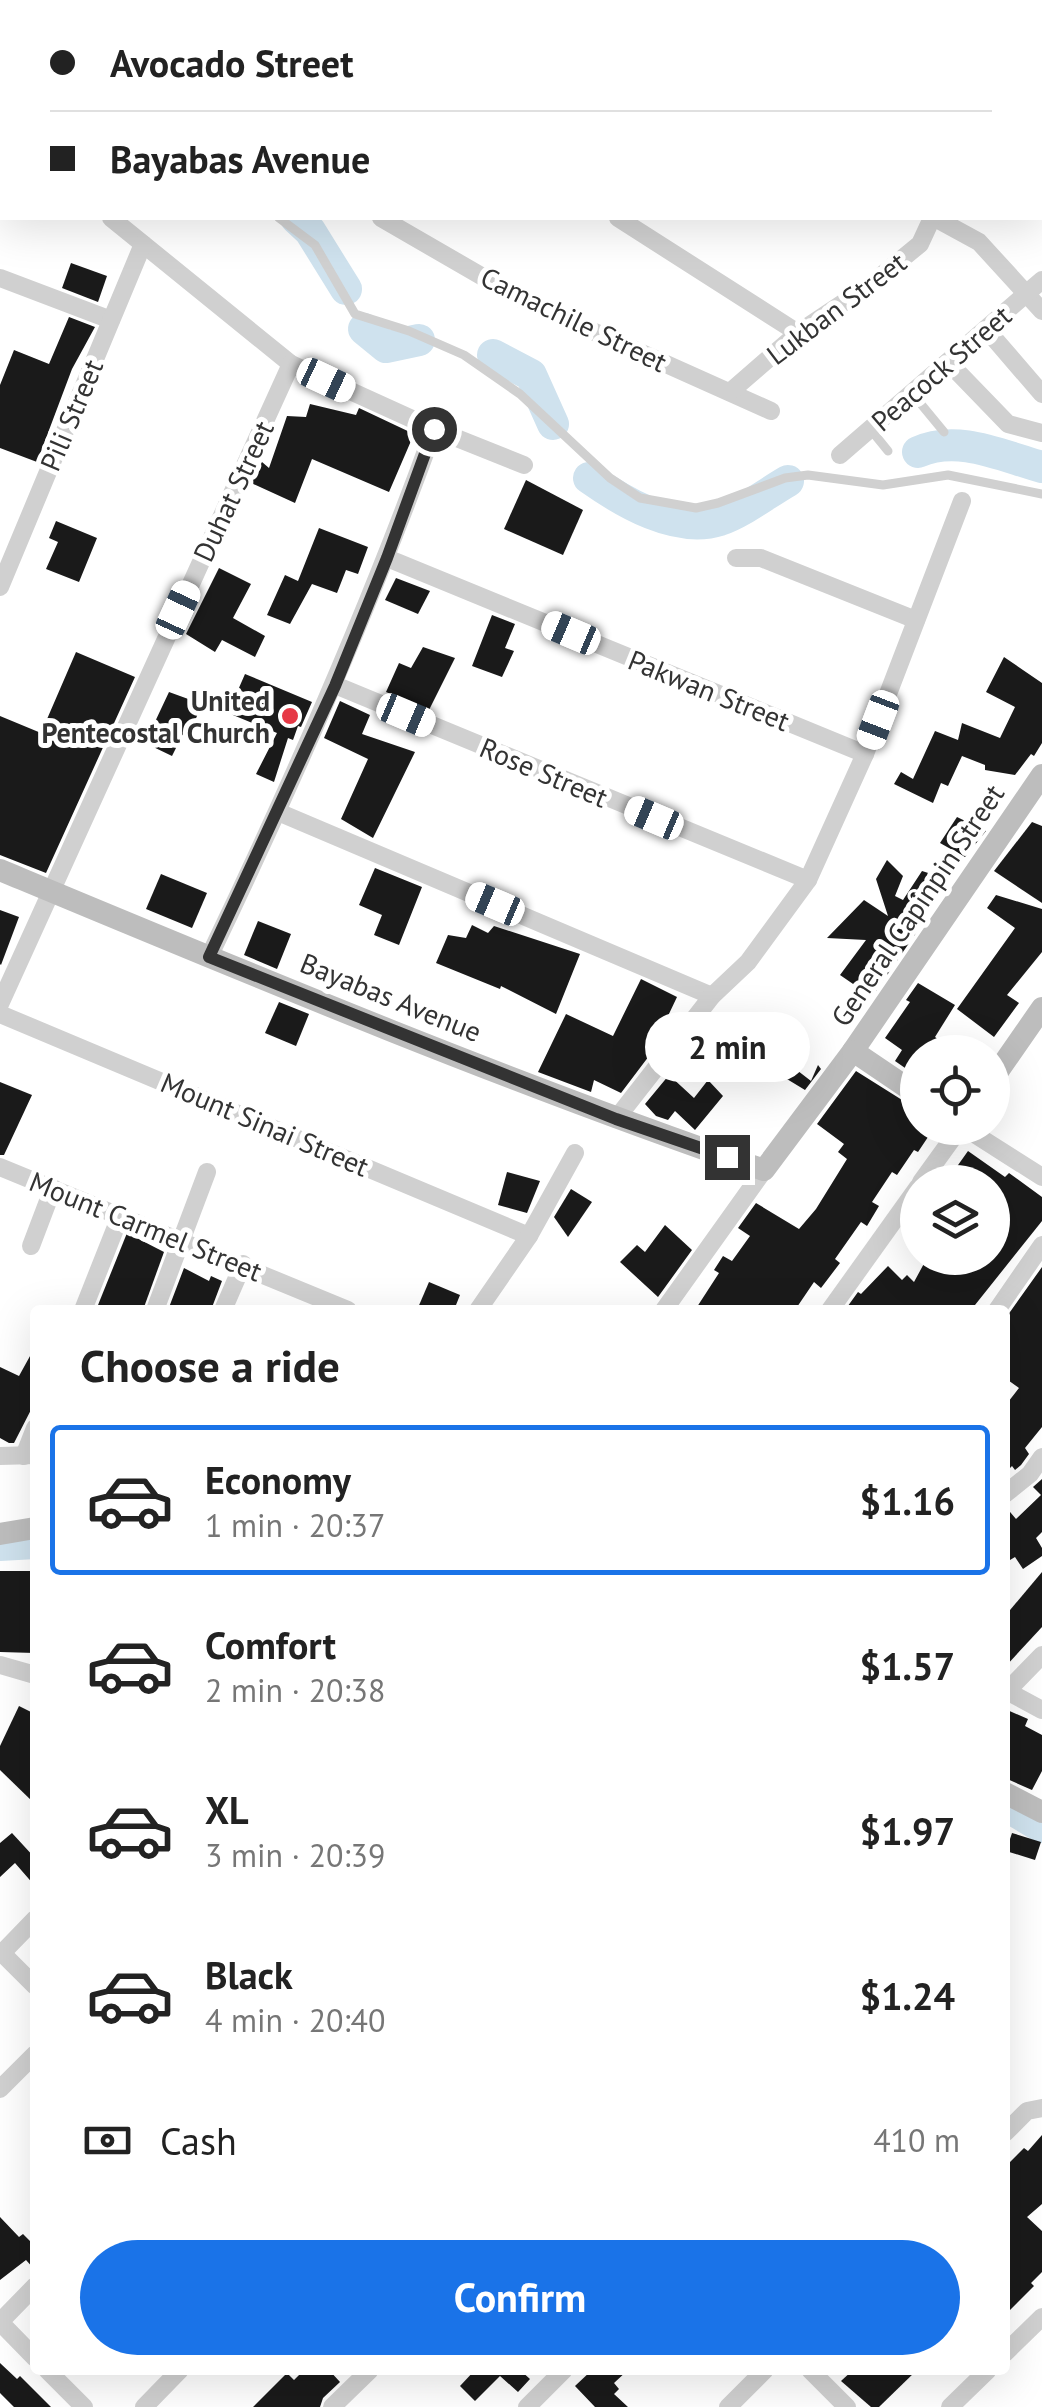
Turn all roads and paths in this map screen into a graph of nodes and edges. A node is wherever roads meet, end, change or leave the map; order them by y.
1 (113, 220) edge
2 (282, 220) edge
3 (384, 220) edge
4 (621, 220) edge
5 (933, 220) edge
6 (938, 220) edge
7 (143, 244) junction
8 (0, 278) edge
9 (1042, 280) edge
10 (1027, 294) junction
11 (1042, 312) edge
12 (111, 320) junction
13 (986, 329) junction
14 (798, 333) junction
15 (948, 362) junction
16 (291, 364) junction
17 (730, 392) junction
18 (911, 392) junction
19 (1042, 394) edge
20 (771, 410) dead end
21 (434, 429) junction
22 (870, 429) junction
23 (944, 432) dead end
24 (1042, 433) edge
25 (888, 451) dead end
26 (840, 455) dead end
27 (524, 465) dead end
28 (1042, 494) edge
29 (962, 501) dead end
30 (387, 558) junction
31 (736, 558) dead end
32 (0, 586) edge
33 (916, 620) junction
34 (335, 686) junction
35 (865, 754) junction
36 (1042, 775) edge
37 (278, 812) junction
38 (0, 870) edge
39 (808, 880) junction
40 (50, 891) junction
41 (209, 957) junction
42 (712, 996) junction
43 (0, 1004) edge
44 (1042, 1008) edge
45 (0, 1014) edge
46 (853, 1052) junction
47 (1010, 1054) edge
48 (900, 1083) edge
49 (616, 1119) junction
50 (950, 1145) edge
51 (990, 1145) edge
52 (574, 1154) dead end
53 (934, 1165) edge
54 (0, 1167) edge
55 (764, 1170) junction
56 (207, 1172) dead end
57 (1042, 1177) edge
58 (53, 1188) junction
59 (900, 1212) edge
60 (121, 1214) junction
61 (529, 1236) junction
62 (183, 1240) junction
63 (1042, 1245) edge
64 (31, 1246) dead end
65 (243, 1264) junction
66 (307, 1302) edge
67 (85, 1305) edge
68 (157, 1305) edge
69 (225, 1305) edge
70 (481, 1305) edge
71 (668, 1305) edge
72 (834, 1305) edge
73 (1000, 1305) edge
74 (0, 1456) edge
75 (29, 1456) edge
76 (1042, 1458) edge
77 (1010, 1490) edge
78 (30, 1529) edge
79 (0, 1534) edge
80 (1042, 1655) edge
81 (0, 1666) edge
82 (30, 1674) edge
83 (1010, 1686) edge
84 (1010, 1692) edge
85 (1042, 1710) edge
86 (1010, 1796) edge
87 (1042, 1812) edge
88 (30, 1924) edge
89 (1, 1952) edge
90 (30, 1981) edge
91 (30, 2059) edge
92 (0, 2088) edge
93 (1035, 2110) edge
94 (1010, 2128) edge
95 (30, 2291) edge
96 (1042, 2317) edge
97 (0, 2322) edge
98 (1010, 2348) edge
99 (30, 2353) edge
100 (52, 2375) edge
101 (175, 2375) edge
102 (365, 2375) edge
103 (559, 2375) edge
104 (760, 2375) edge
105 (815, 2375) edge
106 (983, 2375) edge
107 (84, 2407) edge
108 (144, 2407) edge
109 (332, 2407) edge
110 (527, 2407) edge
111 (728, 2407) edge
112 (847, 2407) edge
113 (950, 2407) edge

1 - 7 street
2 - 28 lane
3 - 17 street, Camachile Street
4 - 14 street
5 - 14 street, Lukban Street
6 - 10 street
7 - 12 street, Pili Street
7 - 16 street
8 - 12 street
9 - 10 street, Peacock Street
10 - 11 street
10 - 13 street, Peacock Street
12 - 32 street, Pili Street
13 - 15 street, Peacock Street
13 - 19 street
14 - 17 street, Lukban Street
15 - 18 street, Peacock Street
15 - 24 street
16 - 21 street
16 - 40 street, Duhat Street
17 - 20 street, Camachile Street
18 - 22 street, Peacock Street
18 - 23 lane
21 - 27 street
21 - 30 street
22 - 25 lane
22 - 26 street, Peacock Street
29 - 33 street
30 - 34 street
30 - 35 street, Pakwan Street
31 - 33 street
33 - 35 street
34 - 37 street
34 - 39 street, Rose Street
35 - 39 street
36 - 46 street, General Capinpin Street
37 - 41 street
37 - 42 street
38 - 40 street, Bayabas Avenue
39 - 42 street
40 - 41 street, Bayabas Avenue
40 - 43 street, Duhat Street
41 - 49 street, Bayabas Avenue
42 - 49 street
44 - 47 street
45 - 61 street, Mount Sinai Street
46 - 48 street
46 - 55 street, General Capinpin Street
49 - 55 street, Bayabas Avenue
50 - 53 street
51 - 57 street
52 - 61 street
54 - 58 street, Mount Carmel Street
55 - 71 street, General Capinpin Street
56 - 62 street
58 - 60 street, Mount Carmel Street
58 - 64 street
59 - 72 street
60 - 62 street, Mount Carmel Street
60 - 67 street
61 - 70 street
62 - 65 street, Mount Carmel Street
62 - 68 street
63 - 73 street
65 - 66 street, Mount Carmel Street
65 - 69 street
74 - 75 street
76 - 77 street
78 - 79 street
80 - 83 street
81 - 82 street
84 - 85 street
86 - 87 street
88 - 89 street
89 - 90 street
91 - 92 street
93 - 94 street
95 - 97 street
96 - 98 street
97 - 99 street
100 - 107 street
101 - 108 street
102 - 109 street
103 - 110 street
104 - 111 street
105 - 112 street
106 - 113 street

